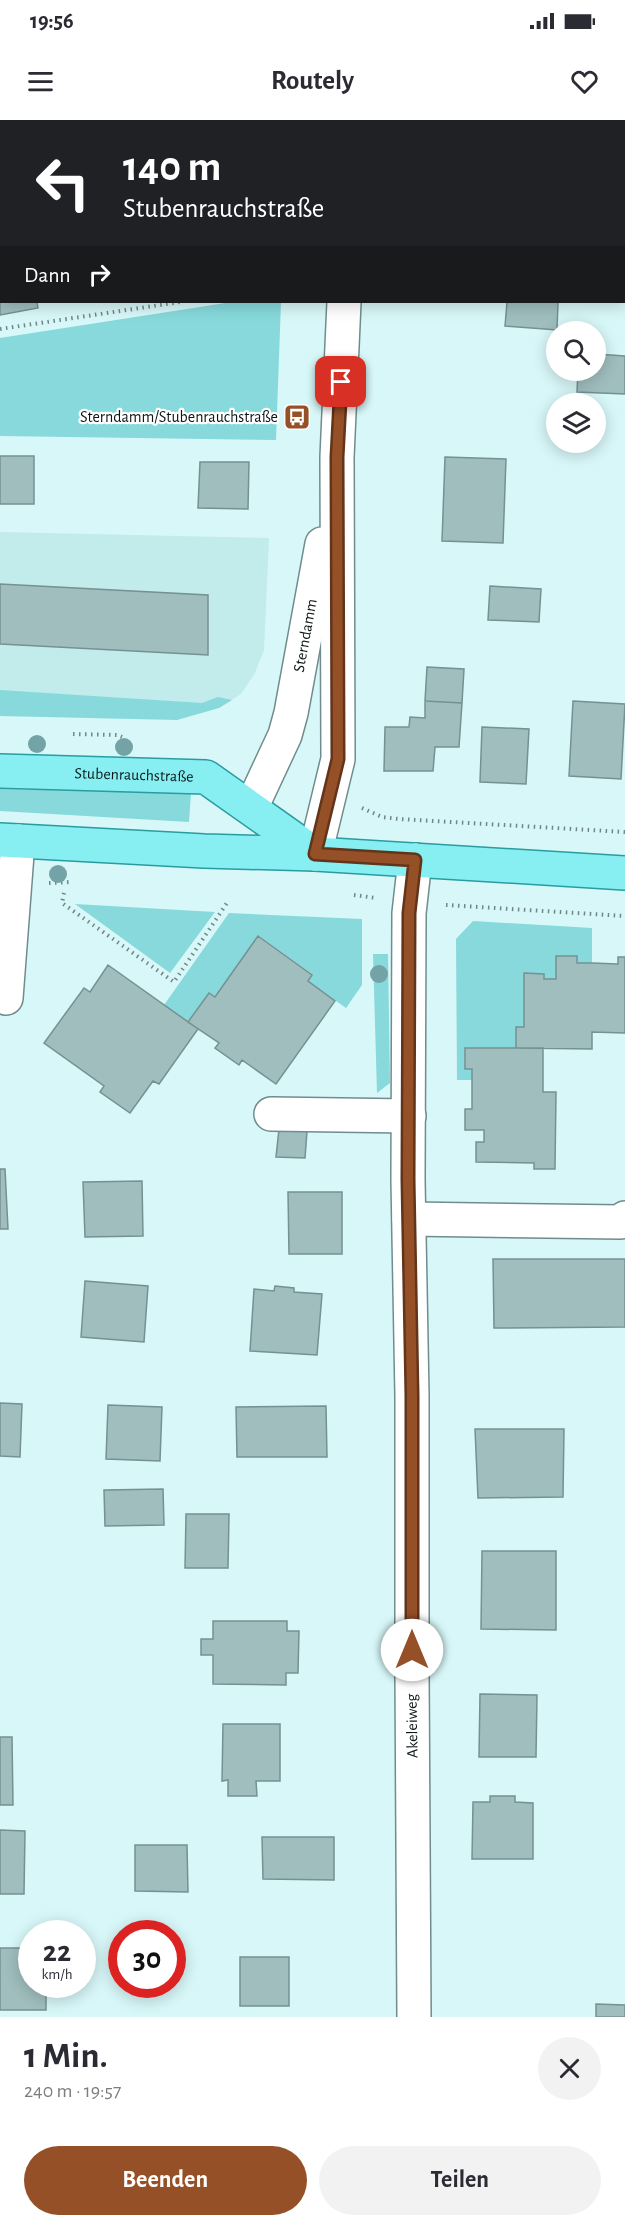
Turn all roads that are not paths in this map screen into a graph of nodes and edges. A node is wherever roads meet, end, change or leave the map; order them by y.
1 (344, 303) edge
2 (337, 457) junction
3 (0, 771) edge
4 (250, 808) junction
5 (9, 841) edge
6 (315, 854) junction
7 (415, 860) junction
8 (625, 873) edge
9 (6, 998) dead end
10 (271, 1114) dead end
11 (409, 1116) junction
12 (625, 1218) edge
13 (409, 1219) junction
14 (414, 2017) edge

1 - 2 street, Sterndamm
2 - 4 street, Sterndamm
2 - 6 street, Sterndamm
3 - 4 main road, Stubenrauchstraße
4 - 6 main road, Stubenrauchstraße
5 - 6 main road
5 - 9 street
6 - 7 main road
7 - 8 main road
7 - 11 street, Akeleiweg
10 - 11 street
11 - 13 street, Akeleiweg
12 - 13 street
13 - 14 street, Akeleiweg

